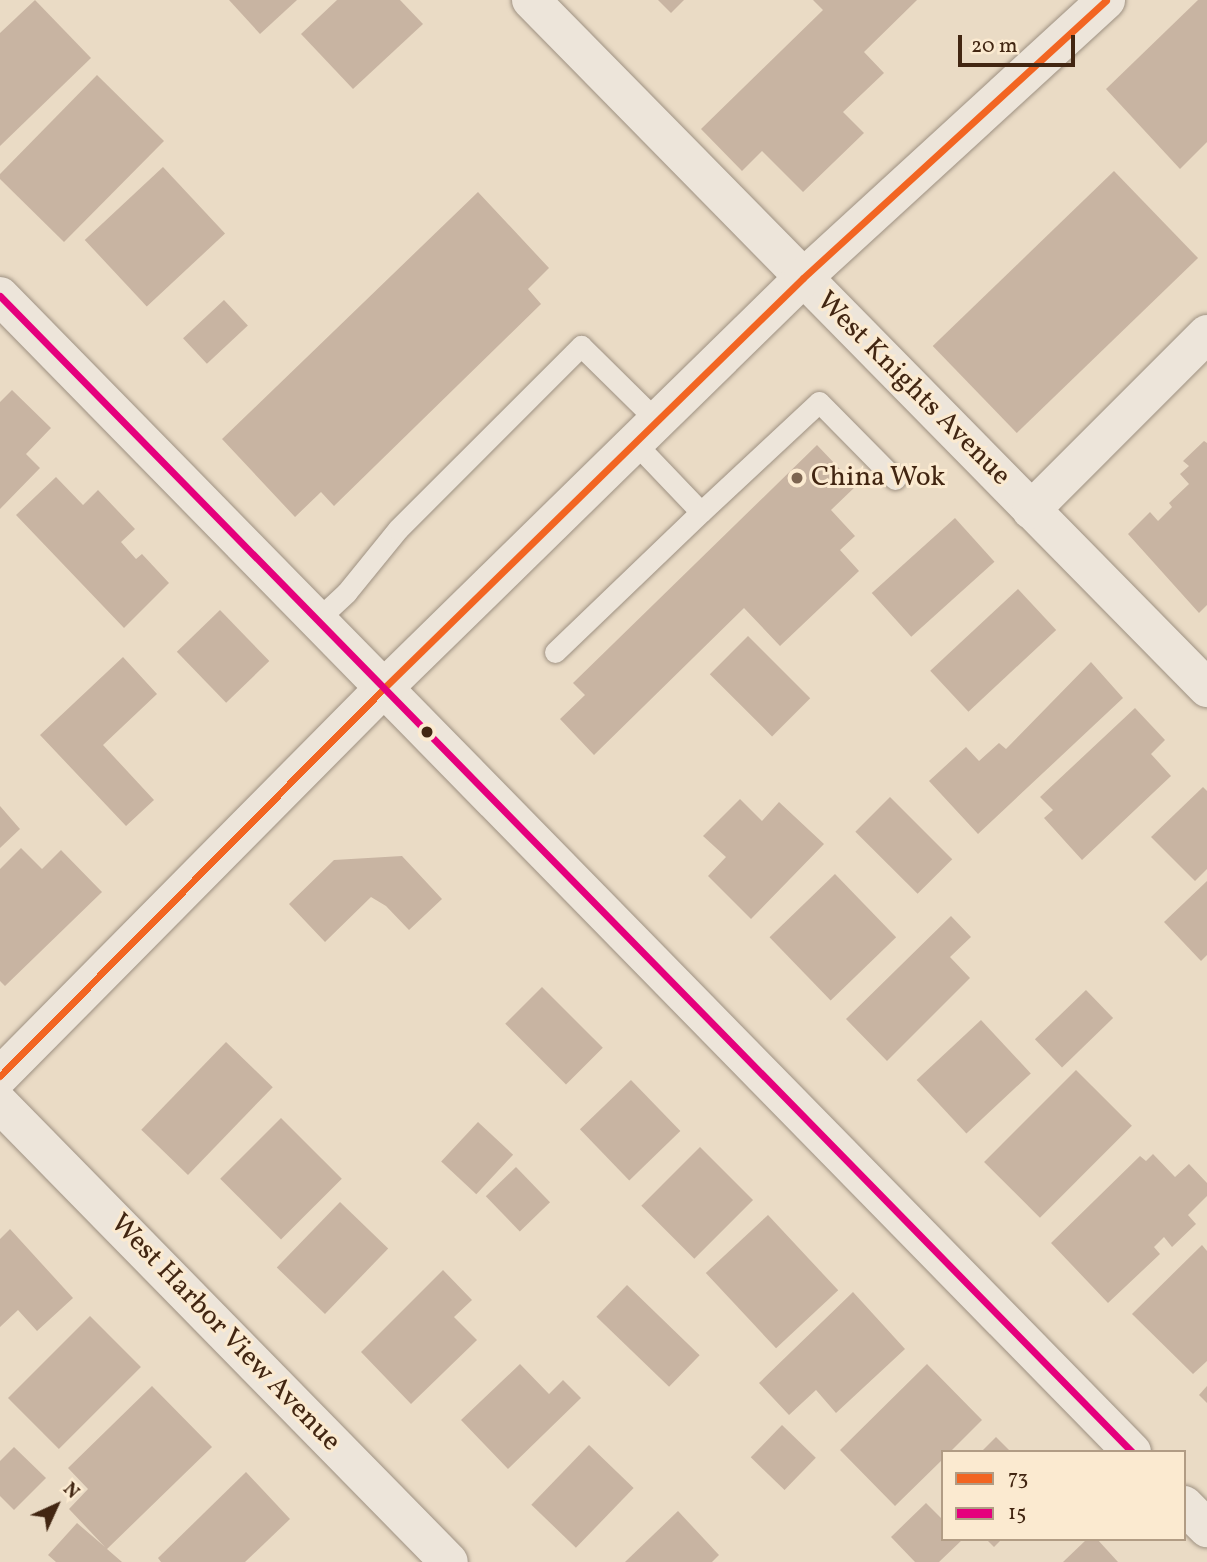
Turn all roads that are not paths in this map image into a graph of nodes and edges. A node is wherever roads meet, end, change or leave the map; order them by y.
1 (531, 0) edge
2 (1106, 0) edge
3 (803, 278) junction
4 (0, 296) edge
5 (1207, 334) edge
6 (646, 432) junction
7 (895, 480) dead end
8 (1031, 510) junction
9 (701, 512) junction
10 (317, 620) junction
11 (555, 652) dead end
12 (384, 688) junction
13 (1207, 688) edge
14 (0, 1076) edge
15 (0, 1104) edge
16 (1130, 1450) edge
17 (1186, 1507) edge
18 (1207, 1528) edge
19 (449, 1562) edge

1 - 3 street, West Knights Avenue
2 - 3 street
3 - 6 street
3 - 8 street, West Knights Avenue
4 - 10 street
5 - 8 street
6 - 9 lane
6 - 10 lane
6 - 12 street
7 - 9 lane
8 - 13 street, West Knights Avenue
9 - 11 lane
10 - 12 street
12 - 14 street
12 - 16 street
15 - 19 street, West Harbor View Avenue
17 - 18 street

